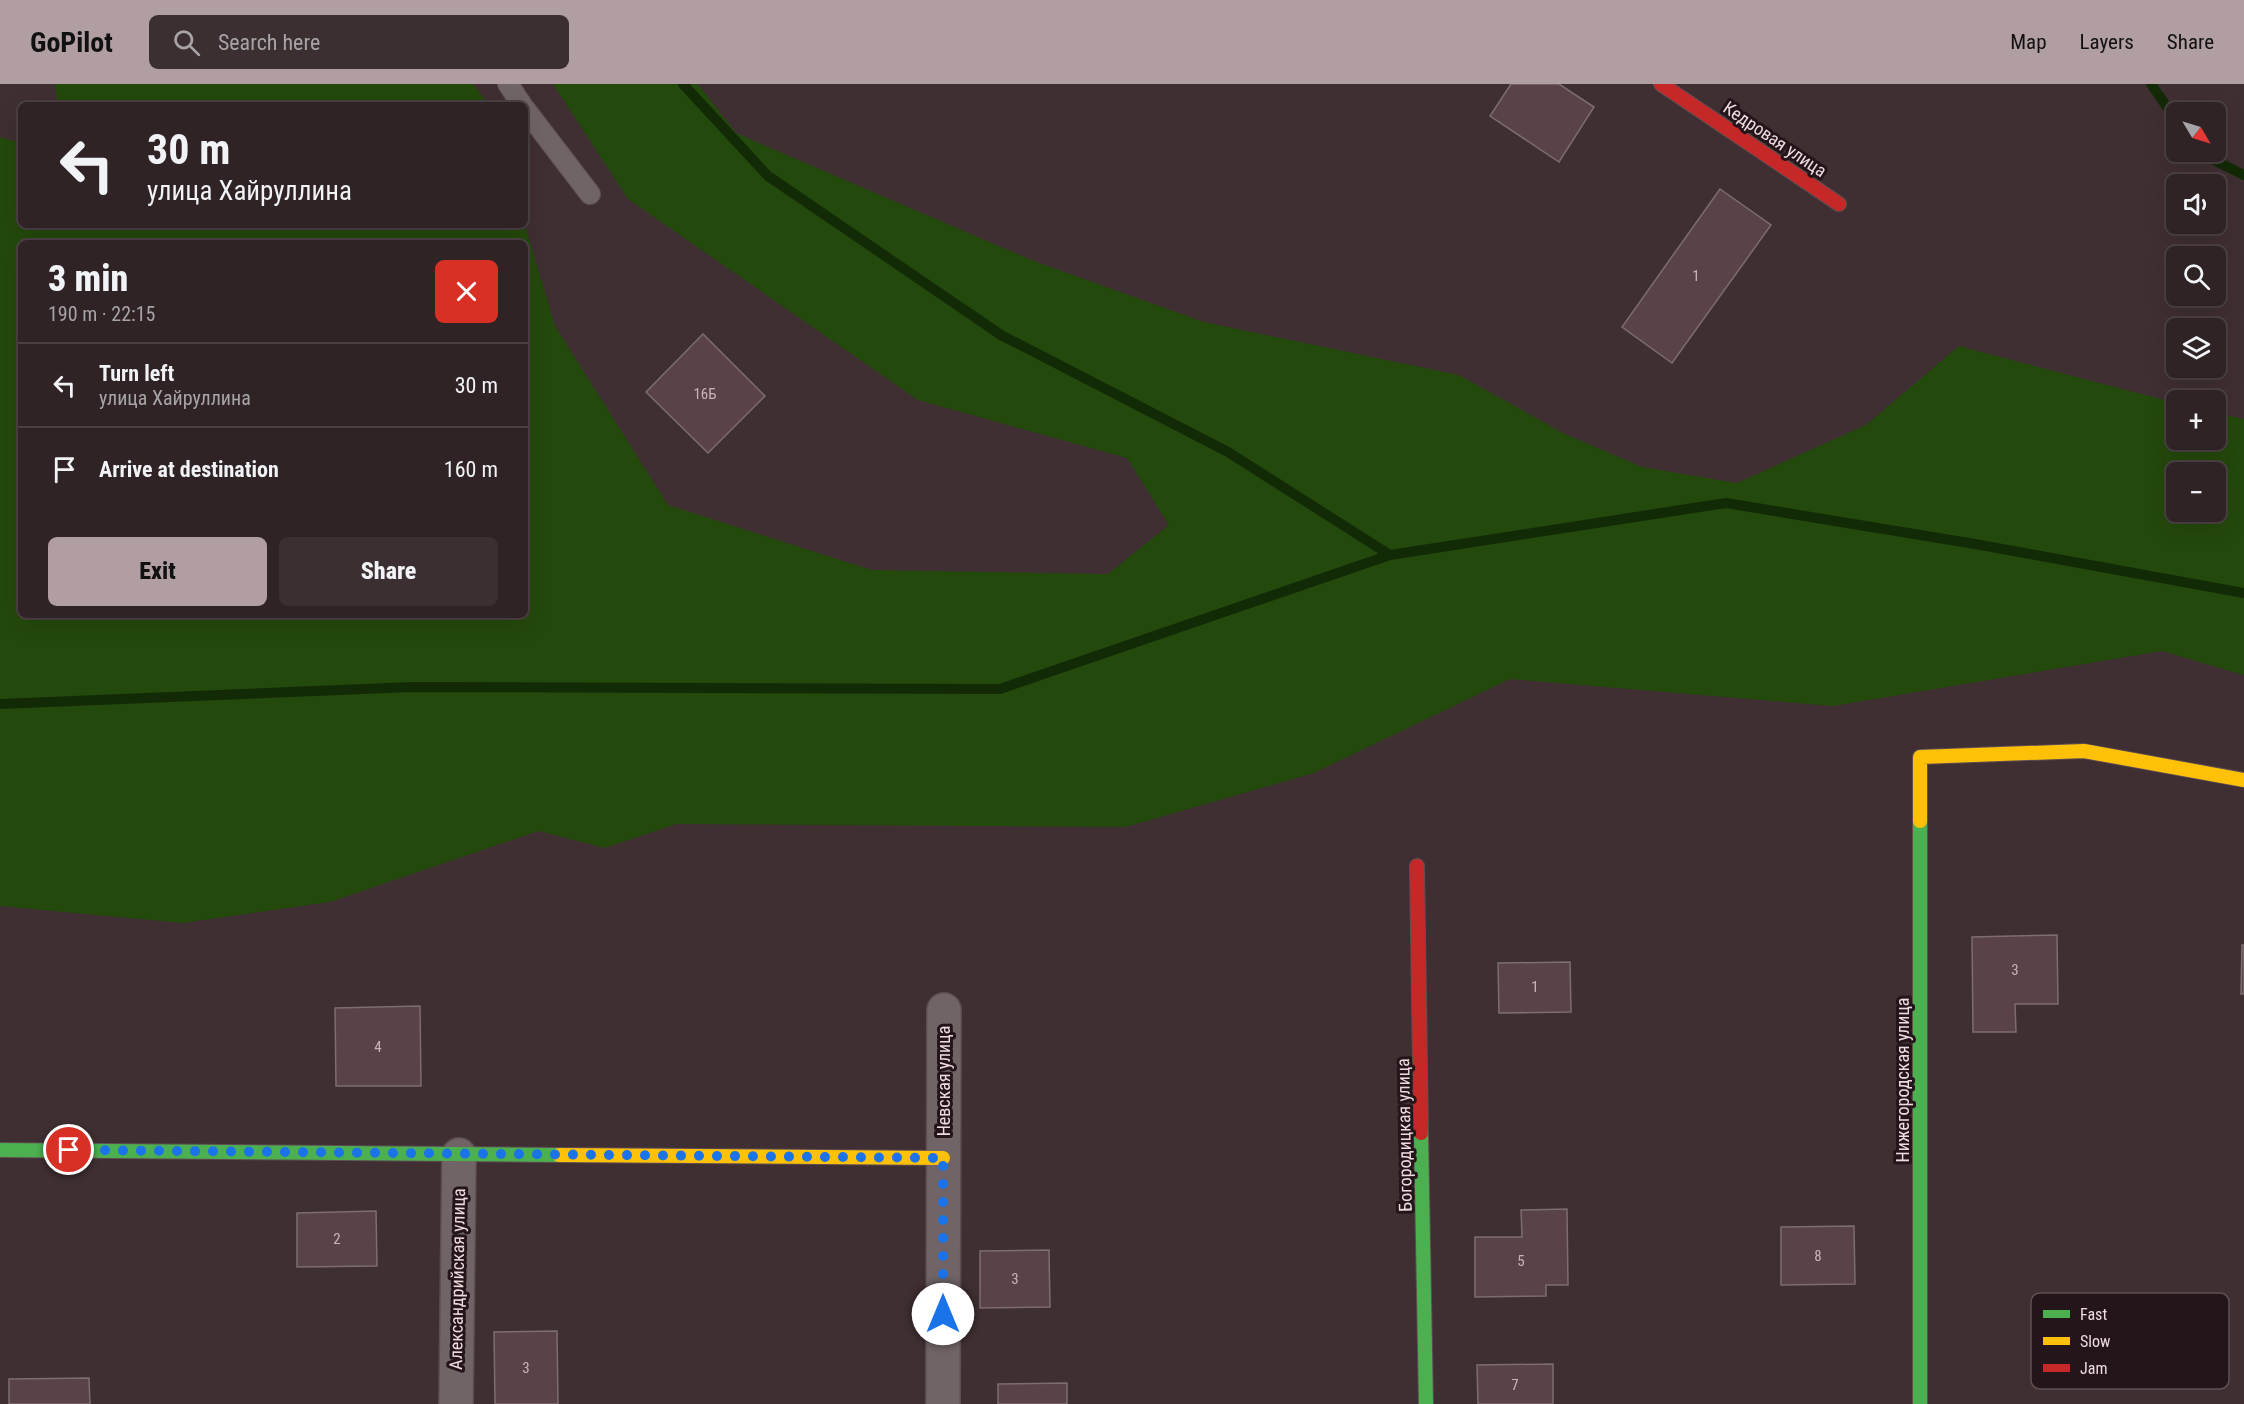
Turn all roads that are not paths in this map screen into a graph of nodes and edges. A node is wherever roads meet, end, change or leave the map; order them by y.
1 (508, 84) edge
2 (1661, 84) edge
3 (520, 102) edge
4 (528, 113) edge
5 (590, 194) dead end
6 (1839, 204) dead end
7 (2244, 780) edge
8 (1417, 866) dead end
9 (944, 1010) dead end
10 (0, 1150) edge
11 (459, 1155) junction
12 (943, 1158) junction
13 (456, 1404) edge
14 (943, 1404) edge
15 (1426, 1404) edge
16 (1920, 1404) edge

1 - 3 lane
2 - 6 street, Кедровая улица
4 - 5 lane
7 - 16 street, Нижегородская улица
8 - 15 street, Богородицкая улица
9 - 12 street, Невская улица
10 - 11 street
11 - 12 street
11 - 13 street, Александрийская улица
12 - 14 street, Невская улица

